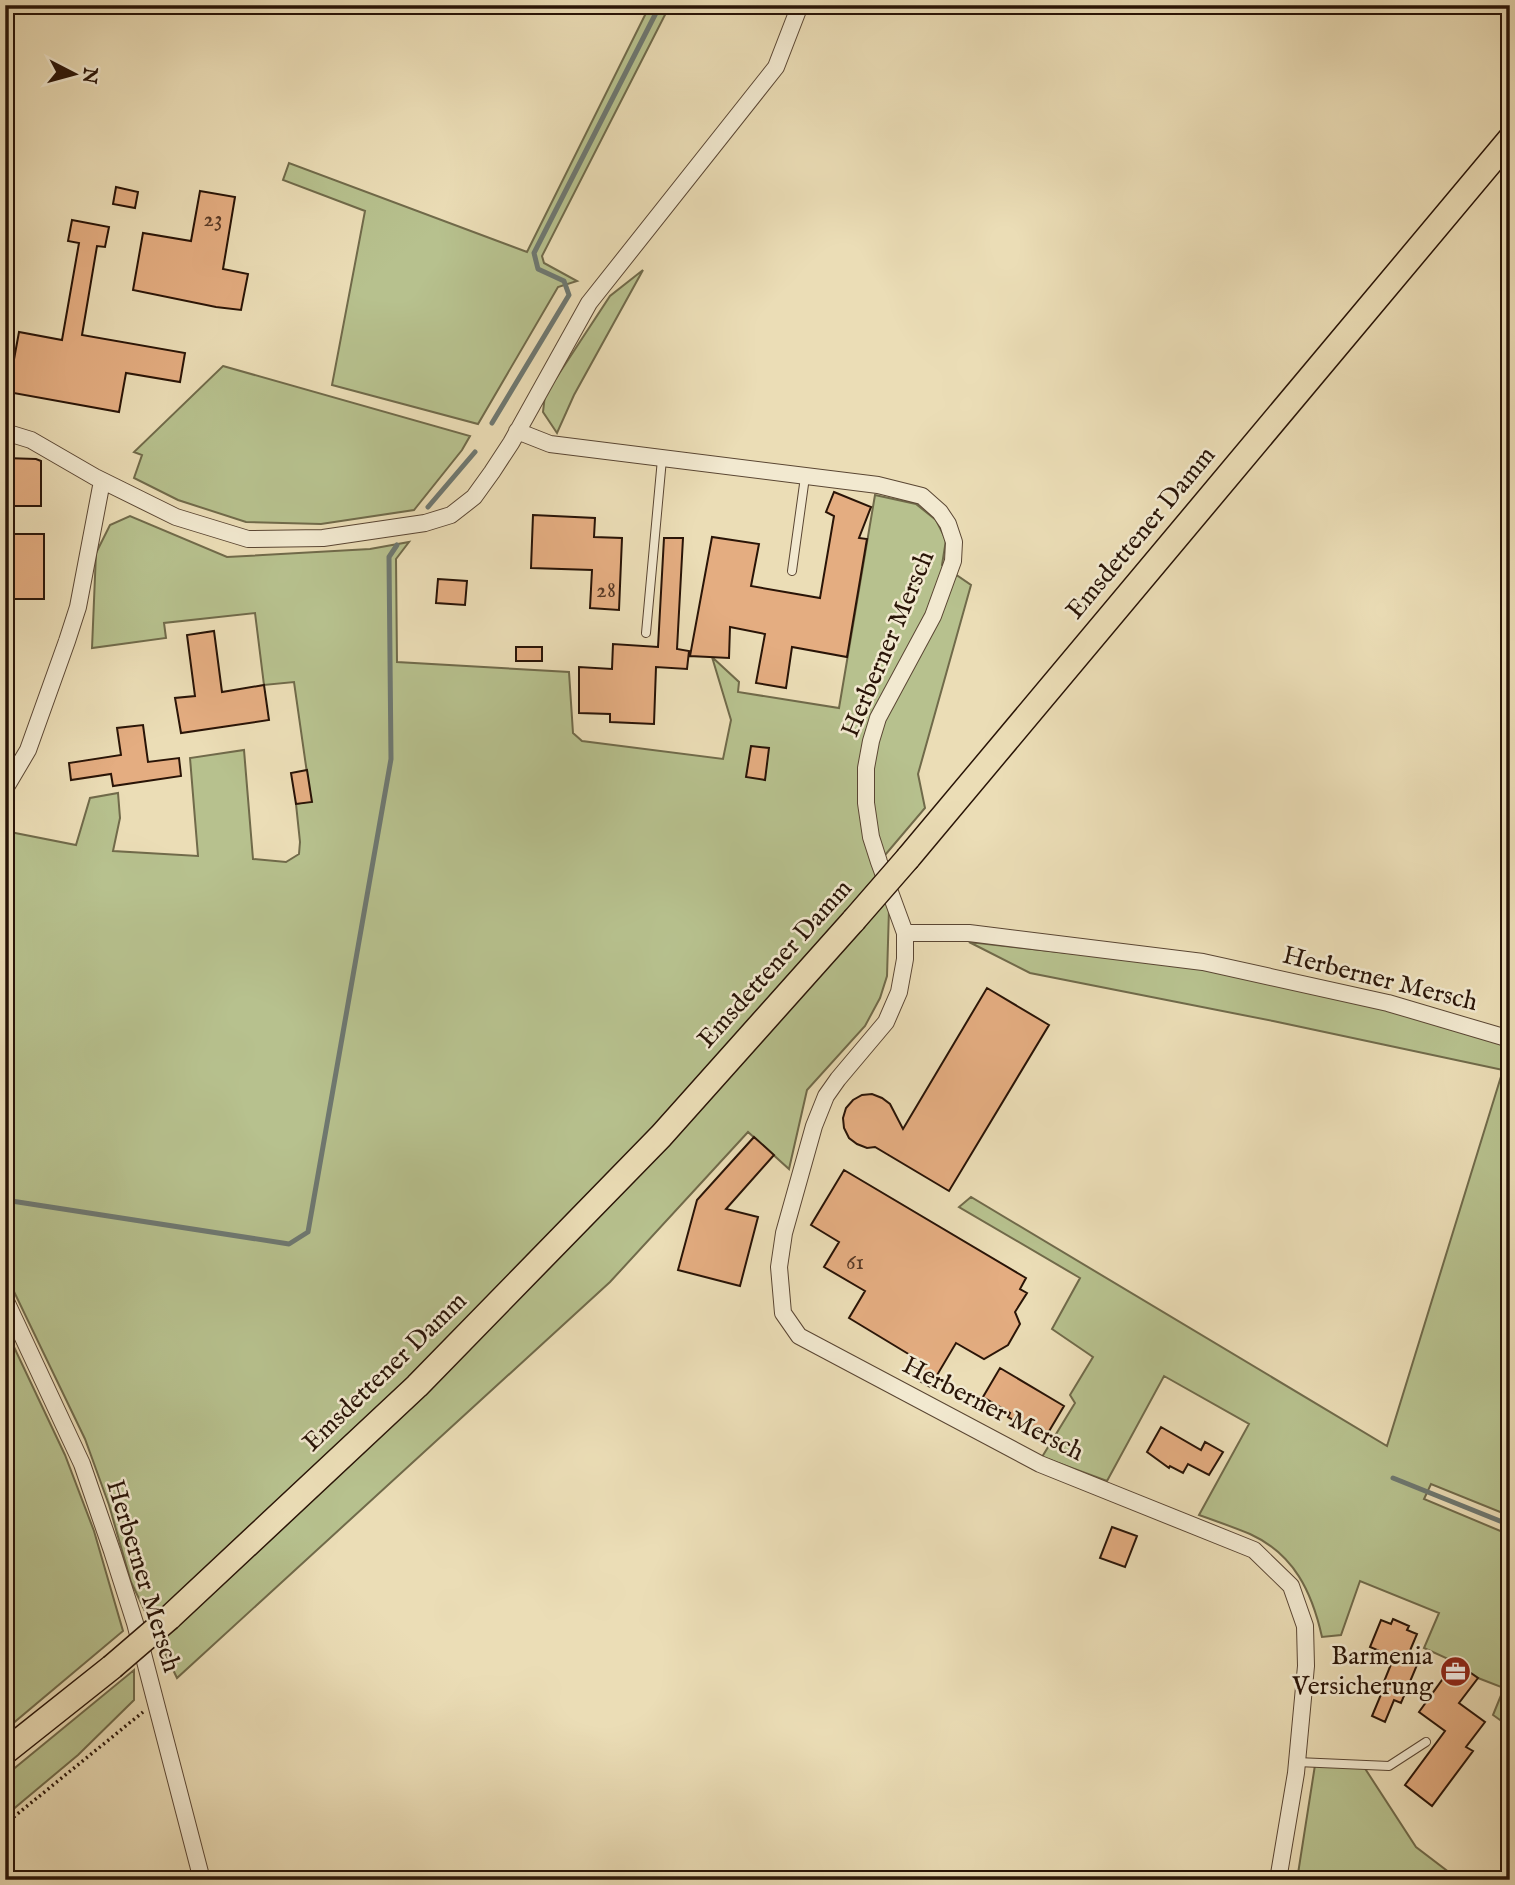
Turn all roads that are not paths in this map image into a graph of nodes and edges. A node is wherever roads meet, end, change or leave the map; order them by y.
1 (800, 5) edge
2 (1510, 139) edge
3 (517, 431) junction
4 (5, 432) edge
5 (662, 459) junction
6 (805, 477) junction
7 (102, 481) junction
8 (792, 571) dead end
9 (646, 633) dead end
10 (5, 789) edge
11 (905, 933) junction
12 (1510, 1039) edge
13 (5, 1299) edge
14 (1426, 1742) dead end
15 (5, 1752) edge
16 (1297, 1762) junction
17 (202, 1880) edge
18 (1278, 1880) edge

1 - 3 street
2 - 15 main road, Emsdettener Damm, bridge
3 - 5 street, Herberner Mersch
3 - 7 street
4 - 7 street
5 - 6 street, Herberner Mersch
5 - 9 lane
6 - 8 lane
6 - 11 street, Herberner Mersch
7 - 10 street
11 - 12 street, Herberner Mersch
11 - 16 street, Herberner Mersch
13 - 17 street, Herberner Mersch
14 - 16 lane
16 - 18 street, Herberner Mersch

